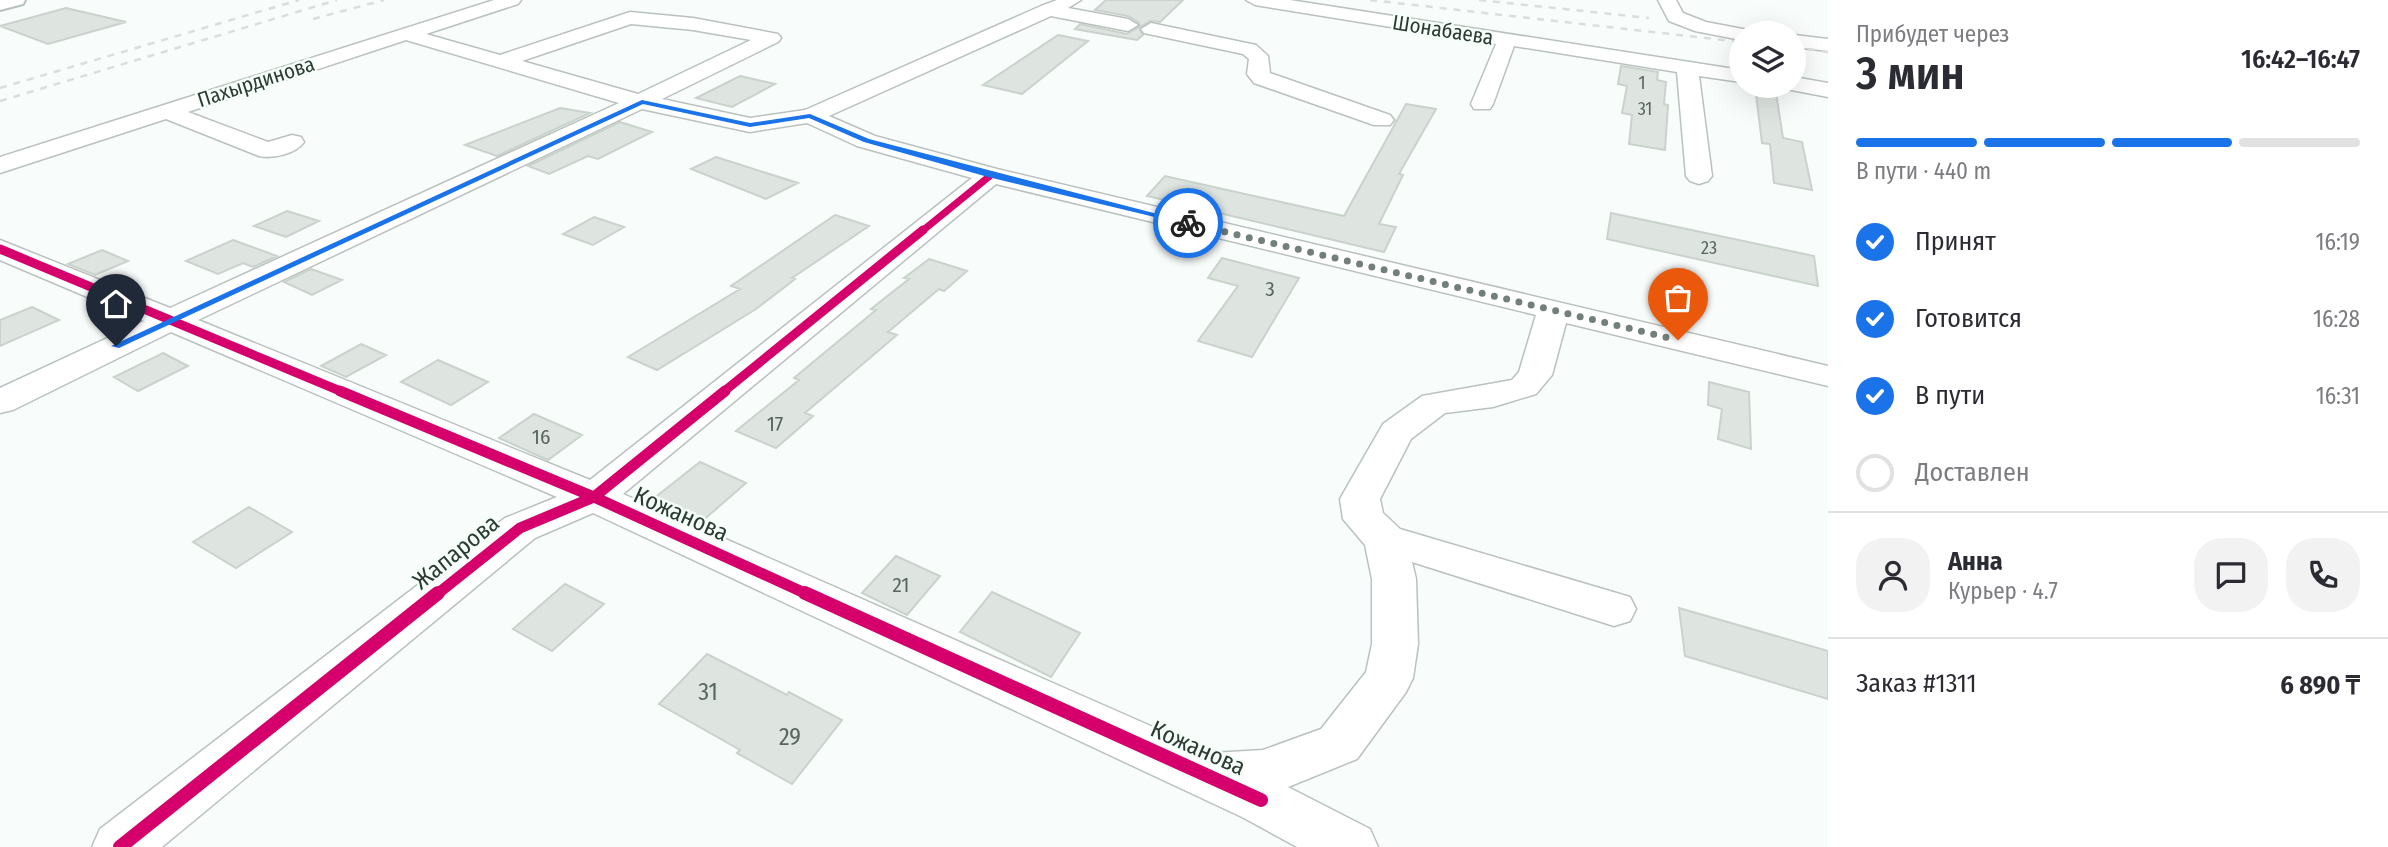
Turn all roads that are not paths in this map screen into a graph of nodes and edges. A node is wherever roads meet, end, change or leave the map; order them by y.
1 (16, 0) edge
2 (512, 0) edge
3 (1072, 0) edge
4 (1255, 0) edge
5 (1667, 0) edge
6 (0, 4) edge
7 (1048, 10) junction
8 (1128, 25) dead end
9 (1151, 29) dead end
10 (1729, 32) edge
11 (405, 34) junction
12 (1507, 40) junction
13 (1806, 42) edge
14 (1828, 45) edge
15 (501, 61) junction
16 (1687, 68) junction
17 (1729, 74) edge
18 (1806, 87) edge
19 (1828, 90) edge
20 (642, 102) junction
21 (1482, 104) dead end
22 (166, 111) junction
23 (810, 116) junction
24 (1382, 120) dead end
25 (292, 142) dead end
26 (0, 165) edge
27 (991, 175) junction
28 (1699, 176) dead end
29 (0, 249) edge
30 (1553, 310) junction
31 (169, 321) junction
32 (1828, 376) edge
33 (0, 402) edge
34 (594, 497) junction
35 (1385, 539) junction
36 (1614, 609) dead end
37 (1207, 776) junction
38 (120, 847) edge
39 (1350, 847) edge

1 - 6 main road
2 - 11 street, Пахырдинова
3 - 7 street
4 - 12 street, Шонабаева
5 - 10 street
7 - 8 street
7 - 23 street
9 - 24 street
11 - 15 street
11 - 22 street, Пахырдинова
12 - 16 street, Шонабаева
12 - 21 street, Шонабаева
13 - 14 street
15 - 20 street
15 - 20 street
16 - 17 street, Шонабаева
16 - 28 street
18 - 19 street
20 - 23 street
20 - 31 street
22 - 25 street
22 - 26 street, Пахырдинова
23 - 27 street
27 - 30 street
27 - 34 street, Жапарова
29 - 31 street, Кожанова
30 - 32 street
30 - 35 street
31 - 33 street
31 - 34 street, Кожанова
34 - 37 street, Кожанова
34 - 38 street, Жапарова
35 - 36 street
35 - 37 street
37 - 39 street, Кожанова

